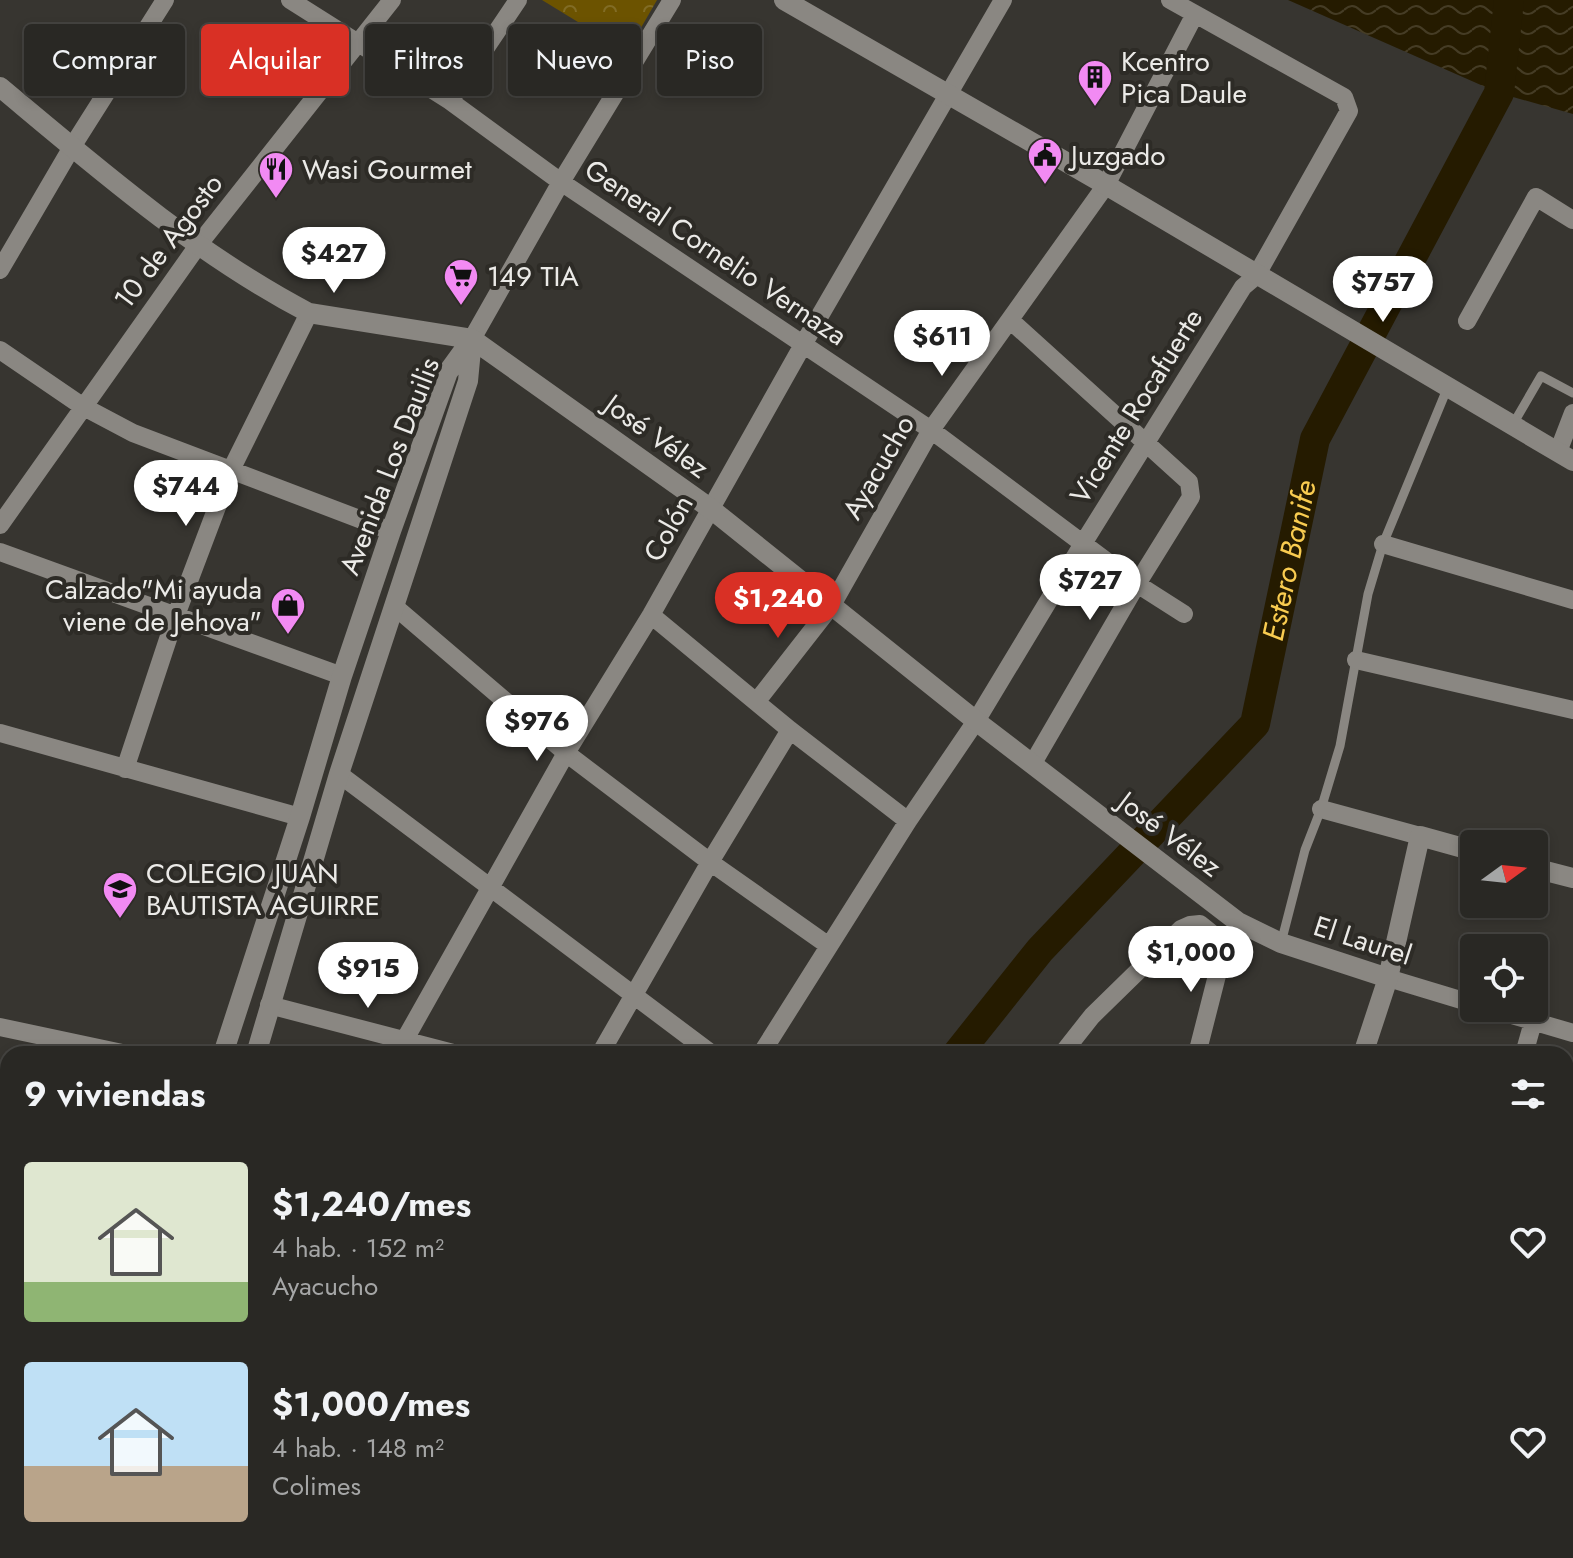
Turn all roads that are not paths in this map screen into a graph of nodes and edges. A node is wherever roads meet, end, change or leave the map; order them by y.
1 (165, 0) edge
2 (290, 0) edge
3 (392, 0) edge
4 (518, 0) edge
5 (672, 0) edge
6 (784, 0) edge
7 (1003, 0) edge
8 (1170, 0) edge
9 (1195, 14) junction
10 (357, 43) junction
11 (0, 87) edge
12 (950, 95) junction
13 (450, 101) junction
14 (72, 147) junction
15 (561, 182) junction
16 (1106, 185) junction
17 (1573, 220) edge
18 (199, 244) junction
19 (0, 270) edge
20 (1256, 276) junction
21 (309, 313) junction
22 (1010, 320) junction
23 (1467, 321) dead end
24 (472, 339) junction
25 (804, 343) junction
26 (0, 350) edge
27 (1441, 385) junction
28 (1573, 393) edge
29 (82, 406) junction
30 (1573, 413) edge
31 (1512, 426) junction
32 (931, 430) junction
33 (1145, 445) junction
34 (1565, 457) edge
35 (231, 470) junction
36 (711, 509) junction
37 (0, 525) edge
38 (391, 531) junction
39 (1084, 542) junction
40 (1383, 544) junction
41 (0, 552) edge
42 (1137, 584) junction
43 (1573, 600) edge
44 (832, 605) junction
45 (394, 606) junction
46 (1184, 614) dead end
47 (651, 615) junction
48 (175, 618) junction
49 (1356, 660) junction
50 (342, 676) junction
51 (757, 701) junction
52 (1573, 710) edge
53 (976, 721) junction
54 (790, 730) junction
55 (0, 733) edge
56 (566, 753) junction
57 (1033, 763) junction
58 (125, 769) junction
59 (339, 774) junction
60 (1321, 809) junction
61 (300, 817) junction
62 (908, 821) junction
63 (1420, 836) junction
64 (1460, 847) edge
65 (710, 862) junction
66 (1548, 872) edge
67 (1573, 878) edge
68 (491, 886) junction
69 (1238, 922) joint
70 (1281, 943) junction
71 (829, 946) junction
72 (1388, 978) junction
73 (632, 996) junction
74 (1460, 1000) edge
75 (269, 1005) junction
76 (1533, 1022) joint
77 (0, 1027) edge
78 (1573, 1033) edge
79 (404, 1041) junction
80 (48, 1046) edge
81 (226, 1046) edge
82 (258, 1046) edge
83 (424, 1046) edge
84 (604, 1046) edge
85 (701, 1046) edge
86 (766, 1046) edge
87 (1068, 1046) edge
88 (1199, 1046) edge
89 (1366, 1046) edge
90 (1526, 1046) edge

1 - 14 street
2 - 10 street, General Cornelio Vernaza
3 - 10 street, 10 de Agosto
4 - 13 street
5 - 15 street
6 - 12 street
7 - 12 street, Colón
8 - 9 street
9 - 16 street, Ayacucho
9 - 20 street, Vicente Rocafuerte
10 - 13 street, General Cornelio Vernaza
10 - 18 street, 10 de Agosto
11 - 14 street, José Vélez
12 - 16 street
12 - 25 street, Colón
13 - 15 street, General Cornelio Vernaza
14 - 18 street, José Vélez
14 - 19 street
15 - 24 street
15 - 25 street, General Cornelio Vernaza
16 - 20 street
16 - 22 street, Ayacucho
17 - 23 street
18 - 21 street, José Vélez
18 - 29 street, 10 de Agosto
20 - 27 street
20 - 33 street, Vicente Rocafuerte
21 - 24 street, José Vélez
21 - 35 street
22 - 32 street, Ayacucho
22 - 33 street
24 - 36 street, José Vélez
24 - 38 street, Avenida Los Dauilis
24 - 45 street, Avenida Los Dauilis
25 - 32 street, General Cornelio Vernaza
25 - 36 street, Colón
26 - 29 street
27 - 31 street
27 - 40 lane
28 - 31 lane
29 - 35 street
29 - 37 street, 10 de Agosto
30 - 34 street
31 - 34 street
32 - 39 street, General Cornelio Vernaza
32 - 44 street, Ayacucho
33 - 39 street, Vicente Rocafuerte
33 - 42 street
35 - 38 street
35 - 48 street
36 - 44 street, José Vélez
36 - 47 street, Colón
38 - 50 street, Avenida Los Dauilis
39 - 42 street, General Cornelio Vernaza
39 - 53 street, Vicente Rocafuerte
40 - 43 street
40 - 49 lane
41 - 48 street
42 - 46 street, General Cornelio Vernaza
42 - 57 street
44 - 51 street, Ayacucho
44 - 53 street, José Vélez
45 - 56 street
45 - 59 street, Avenida Los Dauilis
47 - 51 street
47 - 56 street, Colón
48 - 50 street
48 - 58 street
49 - 52 street
49 - 60 lane
50 - 61 street, Avenida Los Dauilis
51 - 54 street
53 - 57 street, José Vélez
53 - 62 street, Vicente Rocafuerte
54 - 62 street
54 - 65 street
55 - 58 street
56 - 65 street
56 - 68 street, Colón
57 - 69 street, José Vélez
58 - 61 street
59 - 68 street
59 - 75 street, Avenida Los Dauilis
60 - 63 street
60 - 70 lane
61 - 81 street, Avenida Los Dauilis
62 - 71 street, Vicente Rocafuerte
63 - 64 street
63 - 72 street
65 - 71 street
65 - 73 street
66 - 67 street
68 - 73 street
68 - 79 street, Colón
69 - 70 street, El Laurel
70 - 72 street, El Laurel
71 - 86 street, Vicente Rocafuerte
72 - 74 street, El Laurel
72 - 89 street
73 - 84 street
73 - 85 street
75 - 79 street
75 - 82 street, Avenida Los Dauilis
76 - 78 street
76 - 90 street
77 - 80 street
79 - 83 street
87 - 88 street

